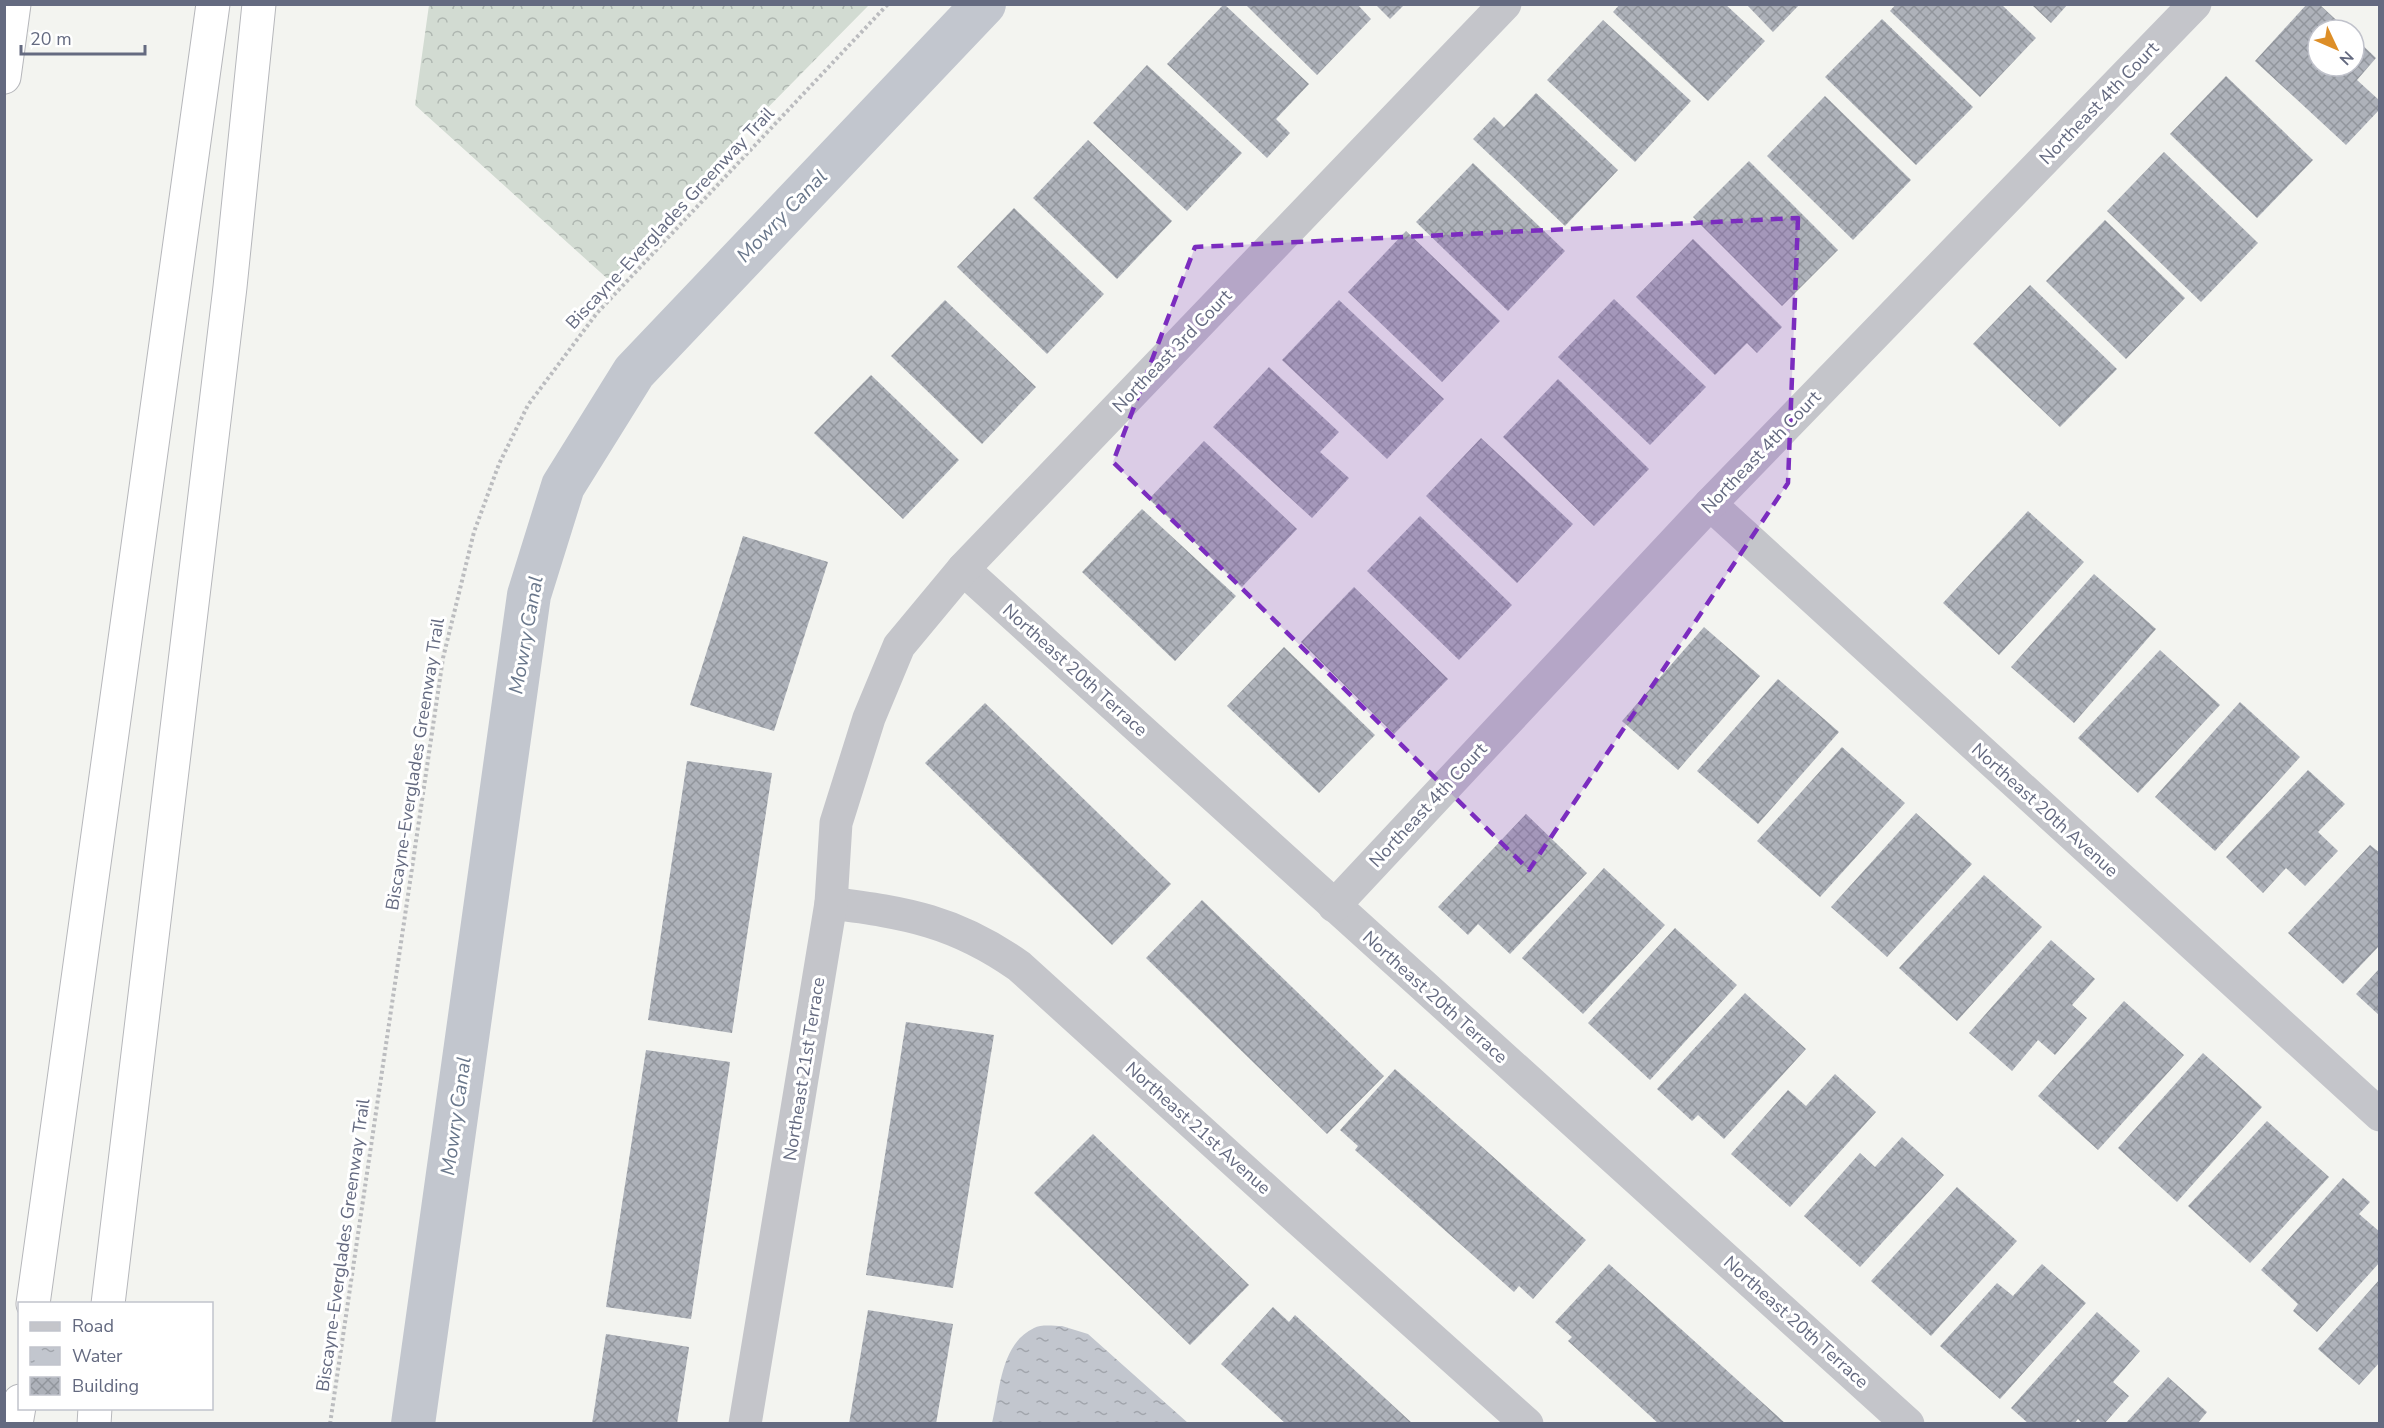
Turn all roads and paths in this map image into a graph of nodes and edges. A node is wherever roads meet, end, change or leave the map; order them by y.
1 (14, 4) edge
2 (213, 4) edge
3 (259, 4) edge
4 (888, 4) edge
5 (1505, 4) edge
6 (2195, 4) edge
7 (4, 77) edge
8 (1710, 504) junction
9 (963, 568) junction
10 (869, 718) joint
11 (831, 903) junction
12 (1334, 906) junction
13 (2379, 1115) edge
14 (33, 1302) edge
15 (108, 1302) edge
16 (330, 1424) edge
17 (745, 1424) edge
18 (1527, 1424) edge
19 (1908, 1424) edge

1 - 7 highway
2 - 14 highway
3 - 15 highway
4 - 16 path, Biscayne-Everglades Greenway Trail
5 - 9 street, Northeast 3rd Court
6 - 8 street, Northeast 4th Court
8 - 12 street, Northeast 4th Court
8 - 13 street, Northeast 20th Avenue
9 - 10 street, Northeast 3rd Court
9 - 12 street, Northeast 20th Terrace
10 - 11 street, Northeast 21st Terrace
11 - 17 street, Northeast 21st Terrace
11 - 18 street, Northeast 21st Avenue
12 - 19 street, Northeast 20th Terrace

